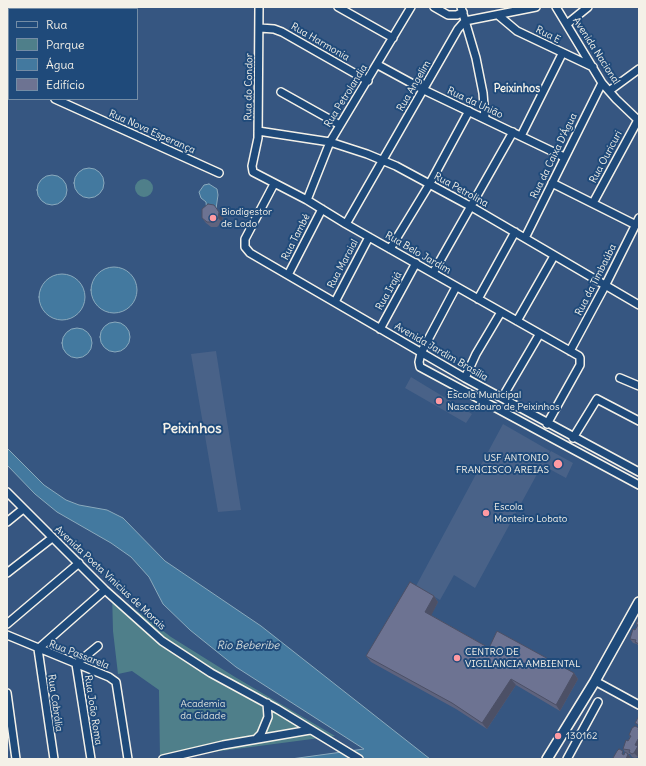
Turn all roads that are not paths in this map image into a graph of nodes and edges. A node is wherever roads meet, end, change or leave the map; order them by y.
1 (259, 7) edge
2 (338, 7) edge
3 (411, 7) edge
4 (434, 7) edge
5 (536, 7) edge
6 (556, 7) edge
7 (588, 7) edge
8 (462, 10) edge
9 (498, 14) junction
10 (465, 21) junction
11 (567, 24) junction
12 (260, 28) junction
13 (393, 38) junction
14 (562, 54) junction
15 (378, 65) junction
16 (593, 67) junction
17 (639, 69) edge
18 (368, 81) junction
19 (602, 83) junction
20 (424, 90) junction
21 (609, 90) junction
22 (282, 92) dead end
23 (57, 100) edge
24 (469, 111) junction
25 (485, 118) junction
26 (638, 120) edge
27 (340, 125) junction
28 (258, 131) junction
29 (513, 132) junction
30 (521, 136) junction
31 (330, 142) junction
32 (564, 157) junction
33 (382, 160) junction
34 (252, 166) joint
35 (219, 173) dead end
36 (552, 183) junction
37 (274, 184) junction
38 (429, 185) junction
39 (307, 200) junction
40 (593, 203) junction
41 (470, 206) junction
42 (322, 209) junction
43 (637, 221) edge
44 (346, 224) junction
45 (515, 232) junction
46 (369, 237) junction
47 (525, 238) junction
48 (390, 249) junction
49 (554, 256) junction
50 (416, 263) junction
51 (433, 273) junction
52 (288, 275) junction
53 (605, 286) junction
54 (456, 288) junction
55 (478, 299) junction
56 (335, 302) junction
57 (639, 305) edge
58 (502, 312) junction
59 (517, 321) junction
60 (380, 329) junction
61 (539, 335) junction
62 (570, 351) junction
63 (420, 353) junction
64 (465, 378) junction
65 (620, 378) dead end
66 (639, 386) edge
67 (502, 398) junction
68 (637, 420) edge
69 (548, 424) junction
70 (573, 438) junction
71 (639, 472) edge
72 (639, 486) edge
73 (7, 492) edge
74 (23, 509) junction
75 (7, 522) edge
76 (52, 538) junction
77 (79, 564) junction
78 (7, 573) edge
79 (105, 590) junction
80 (639, 602) edge
81 (7, 624) edge
82 (7, 635) edge
83 (98, 646) dead end
84 (38, 649) junction
85 (76, 664) junction
86 (595, 681) junction
87 (7, 693) edge
88 (598, 702) dead end
89 (266, 703) junction
90 (639, 705) edge
91 (313, 731) junction
92 (257, 738) junction
93 (16, 759) edge
94 (54, 759) edge
95 (91, 759) edge
96 (128, 759) edge
97 (163, 759) edge
98 (359, 759) edge
99 (547, 759) edge
100 (567, 759) edge

1 - 12 street, Rua do Condor
2 - 13 street
3 - 13 street, Rua Petrolandia
4 - 8 street
5 - 9 street
6 - 11 street, Avenida Nacional
7 - 11 street
8 - 10 street
9 - 10 street
9 - 14 street, Rua E
10 - 20 street, Rua Angelim
10 - 25 street
11 - 16 street, Avenida Nacional
12 - 18 street, Rua Harmonia
12 - 28 street, Rua do Condor
13 - 15 street, Rua Petrolandia
14 - 16 street, Rua E
14 - 30 street
15 - 18 street, Rua Petrolandia
15 - 20 street, Rua da União
16 - 19 street, Avenida Nacional
17 - 21 street
18 - 27 street, Rua Petrolandia
19 - 21 street, Avenida Nacional
19 - 32 street, Rua da Caixa D'Água
20 - 24 street, Rua da União
20 - 33 street, Rua Angelim
21 - 26 street, Avenida Nacional
22 - 27 street
23 - 35 street, Rua Nova Esperança
24 - 25 street, Rua da União
24 - 38 street
25 - 29 street, Rua da União
26 - 40 street, Rua Ouricuri
27 - 31 street, Rua Petrolandia
28 - 31 street, Rua Petrolina
28 - 34 street, Rua do Condor
29 - 30 street, Rua da União
29 - 41 street
30 - 32 street, Rua da União
31 - 33 street, Rua Petrolina
31 - 39 street, Rua Petrolandia
32 - 36 street, Rua da Caixa D'Água
33 - 38 street, Rua Petrolina
33 - 44 street, Rua Angelim
34 - 37 street, Rua Belo Jardim
36 - 40 street
36 - 47 street, Rua da Caixa D'Água
37 - 39 street, Rua Belo Jardim
37 - 52 street, Avenida Jardim Brasília
38 - 41 street, Rua Petrolina
38 - 48 street
39 - 42 street, Rua Belo Jardim
40 - 43 street
41 - 45 street, Rua Petrolina
41 - 51 street
42 - 44 street, Rua Belo Jardim
42 - 52 street, Rua També
43 - 53 street, Rua da Timbaúba
44 - 46 street, Rua Belo Jardim
45 - 47 street, Rua Petrolina
45 - 55 street
46 - 48 street, Rua Belo Jardim
46 - 56 street, Rua Maraial
47 - 49 street, Rua Petrolina
48 - 50 street, Rua Belo Jardim
49 - 53 street, Rua Petrolina
49 - 59 street
50 - 51 street, Rua Belo Jardim
50 - 60 street, Rua Irajá
51 - 54 street, Rua Belo Jardim
52 - 56 street, Avenida Jardim Brasília
53 - 57 street, Rua Petrolina
53 - 62 street, Rua da Timbaúba
54 - 55 street, Rua Belo Jardim
54 - 63 street
55 - 58 street, Rua Belo Jardim
56 - 60 street, Avenida Jardim Brasília
58 - 59 street, Rua Belo Jardim
58 - 64 street
59 - 61 street, Rua Belo Jardim
60 - 63 street, Avenida Jardim Brasília
61 - 62 street, Rua Belo Jardim
61 - 67 street
62 - 69 street, Rua Belo Jardim
63 - 64 street, Avenida Jardim Brasília
63 - 72 street, Avenida Jardim Brasília
64 - 67 street, Avenida Jardim Brasília
65 - 66 street
67 - 69 street, Avenida Jardim Brasília
68 - 70 street
69 - 70 street, Avenida Jardim Brasília
70 - 71 street, Avenida Jardim Brasília
73 - 74 street, Avenida Poeta Vinicius de Morais
74 - 75 street
74 - 76 street, Avenida Poeta Vinicius de Morais
76 - 77 street, Avenida Poeta Vinicius de Morais
76 - 78 street
77 - 79 street, Avenida Poeta Vinicius de Morais
77 - 81 street
79 - 84 street
79 - 89 street, Avenida Poeta Vinicius de Morais
80 - 86 main road
82 - 84 street, Rua Passarela
83 - 85 street
84 - 85 street, Rua Passarela
84 - 94 street, Rua Cabrália
85 - 95 street, Rua João Roma
85 - 96 street, Rua Passarela
86 - 90 street
86 - 99 main road
87 - 93 street
88 - 100 street
89 - 91 street, Avenida Poeta Vinicius de Morais
89 - 92 street
91 - 92 street
91 - 98 street, Avenida Poeta Vinicius de Morais
92 - 97 street

